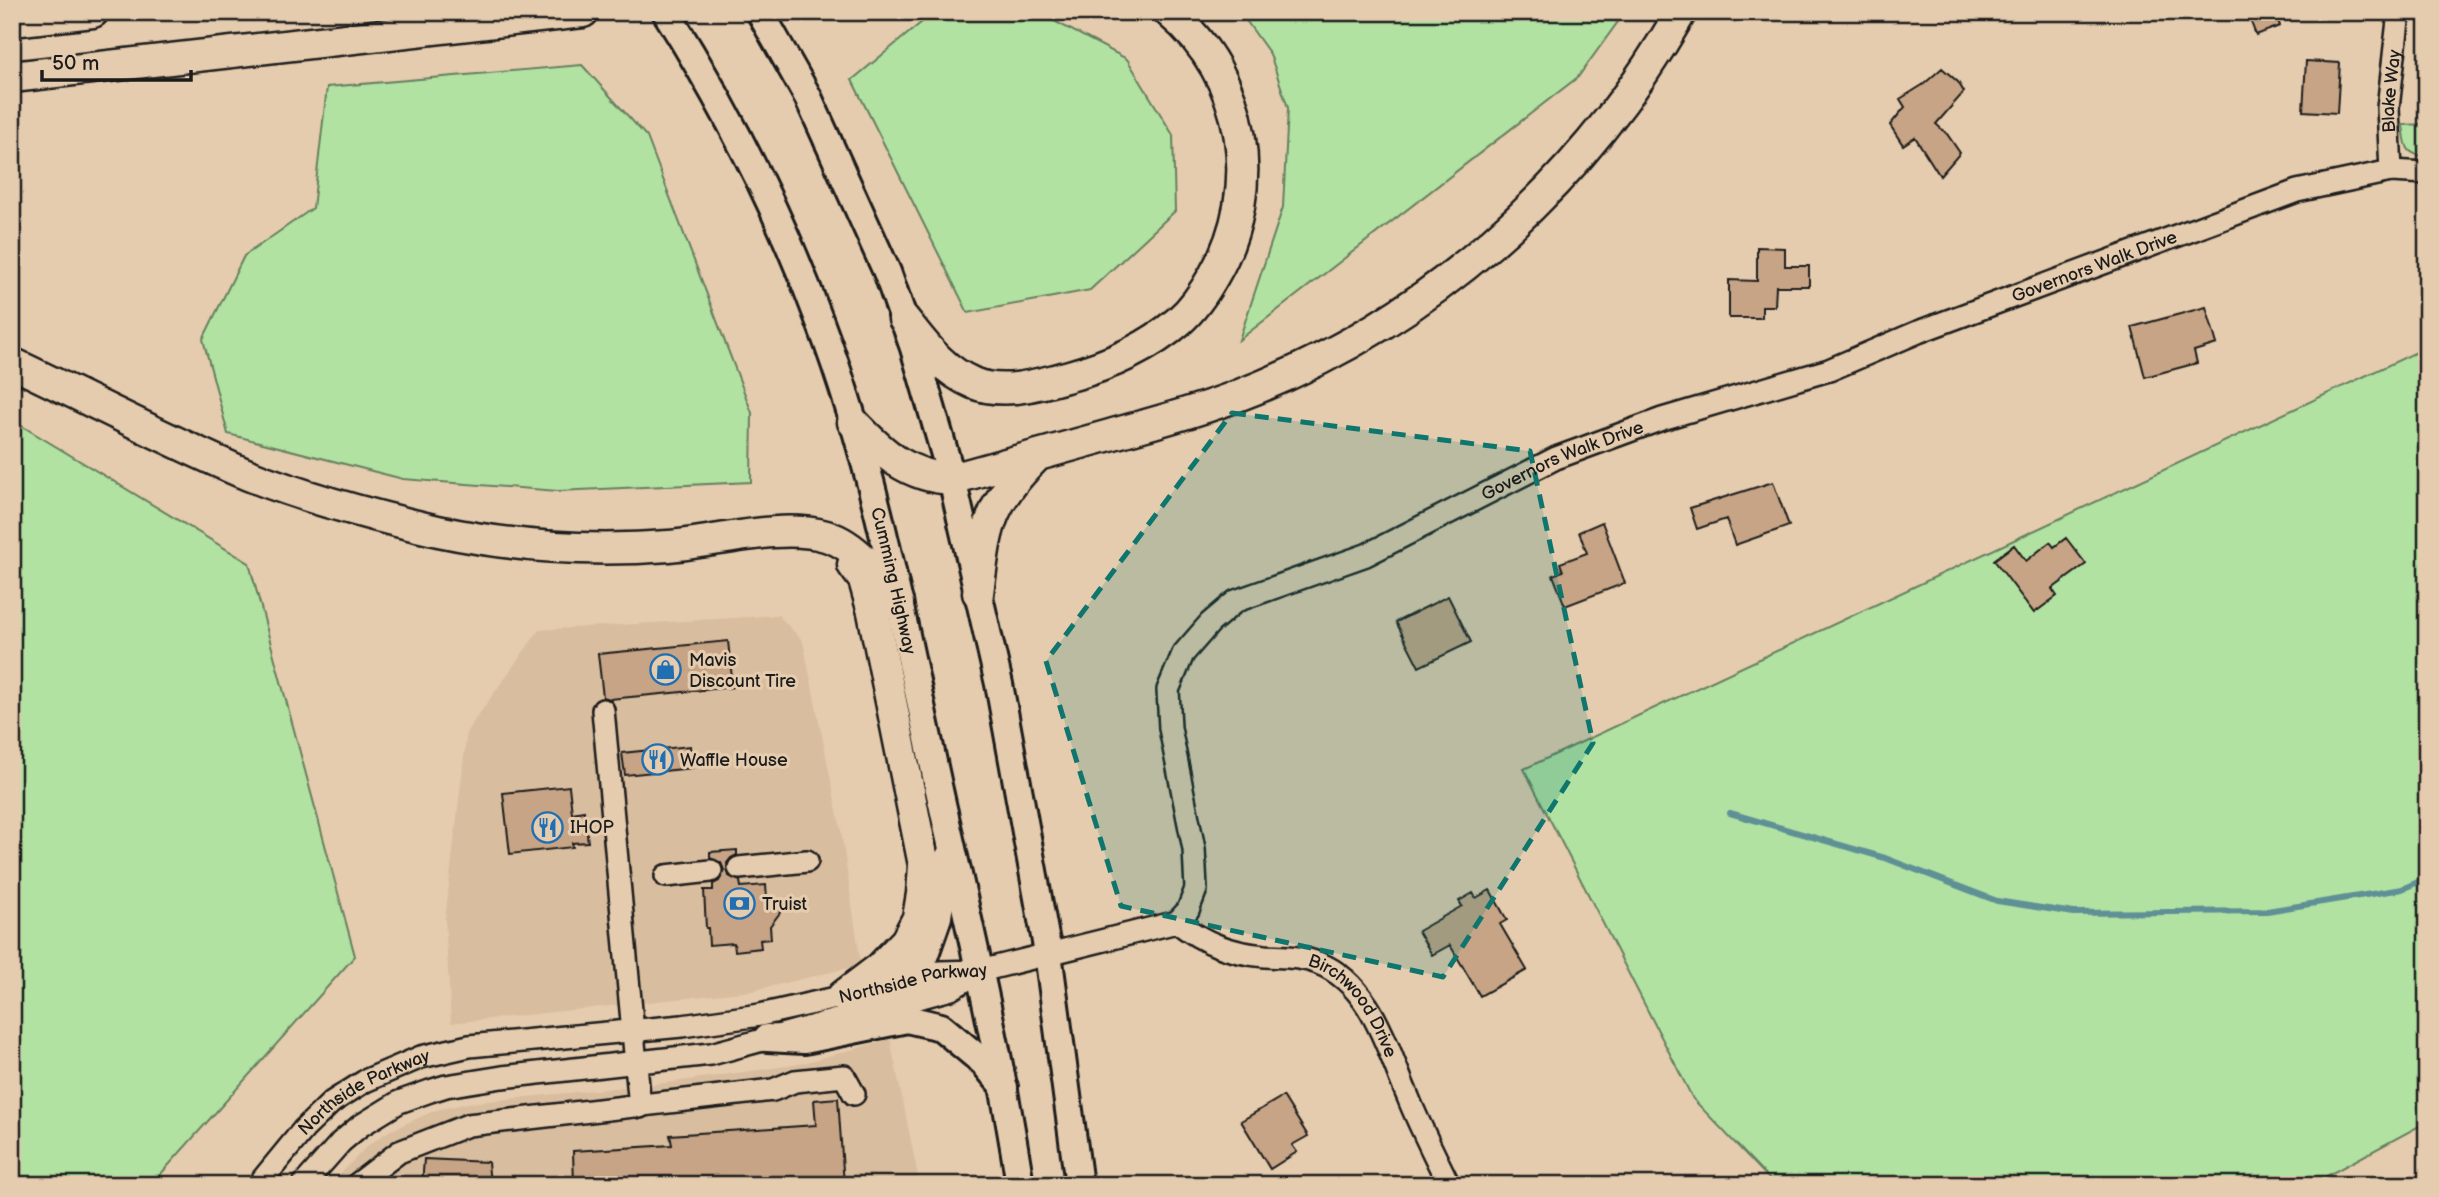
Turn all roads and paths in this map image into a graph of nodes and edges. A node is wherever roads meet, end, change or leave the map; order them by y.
1 (93, 12) edge
2 (583, 12) edge
3 (666, 12) edge
4 (760, 12) edge
5 (1169, 12) edge
6 (1681, 12) edge
7 (2399, 12) edge
8 (12, 22) edge
9 (12, 77) edge
10 (2392, 171) junction
11 (2427, 173) edge
12 (904, 319) junction
13 (12, 363) edge
14 (853, 422) junction
15 (1038, 455) junction
16 (952, 479) junction
17 (692, 544) junction
18 (978, 593) junction
19 (898, 603) junction
20 (603, 710) dead end
21 (953, 851) junction
22 (807, 861) dead end
23 (739, 868) dead end
24 (711, 871) dead end
25 (666, 876) dead end
26 (1177, 922) junction
27 (1048, 953) junction
28 (980, 971) junction
29 (905, 982) junction
30 (843, 996) junction
31 (633, 1031) junction
32 (767, 1038) junction
33 (636, 1063) junction
34 (1004, 1087) junction
35 (854, 1094) dead end
36 (640, 1107) junction
37 (258, 1185) edge
38 (303, 1185) edge
39 (356, 1185) edge
40 (1020, 1185) edge
41 (1079, 1185) edge
42 (1449, 1185) edge

1 - 8 highway
2 - 9 highway
3 - 14 main road, Cumming Highway
4 - 12 main road
5 - 12 highway
6 - 15 highway
7 - 10 street, Blake Way
10 - 11 street, Governors Walk Drive
10 - 26 street, Governors Walk Drive
12 - 16 main road
13 - 17 highway
14 - 16 highway
14 - 19 main road, Cumming Highway
15 - 16 highway
15 - 18 highway
16 - 18 main road
17 - 19 highway
17 - 30 highway
18 - 27 main road
19 - 21 main road, Cumming Highway
20 - 31 street
21 - 28 main road, Cumming Highway
21 - 29 main road
22 - 23 street
24 - 25 street
26 - 27 street
26 - 42 street, Birchwood Drive
27 - 28 street
27 - 41 main road
28 - 29 street, Northside Parkway
28 - 32 street, Northside Parkway
28 - 34 main road, Cumming Highway
29 - 30 street, Northside Parkway
30 - 31 street, Northside Parkway
31 - 33 street
31 - 37 street, Northside Parkway
32 - 33 street, Northside Parkway
32 - 34 main road
33 - 36 street
33 - 38 street, Northside Parkway
34 - 40 main road, Cumming Highway
35 - 36 street
36 - 39 street

